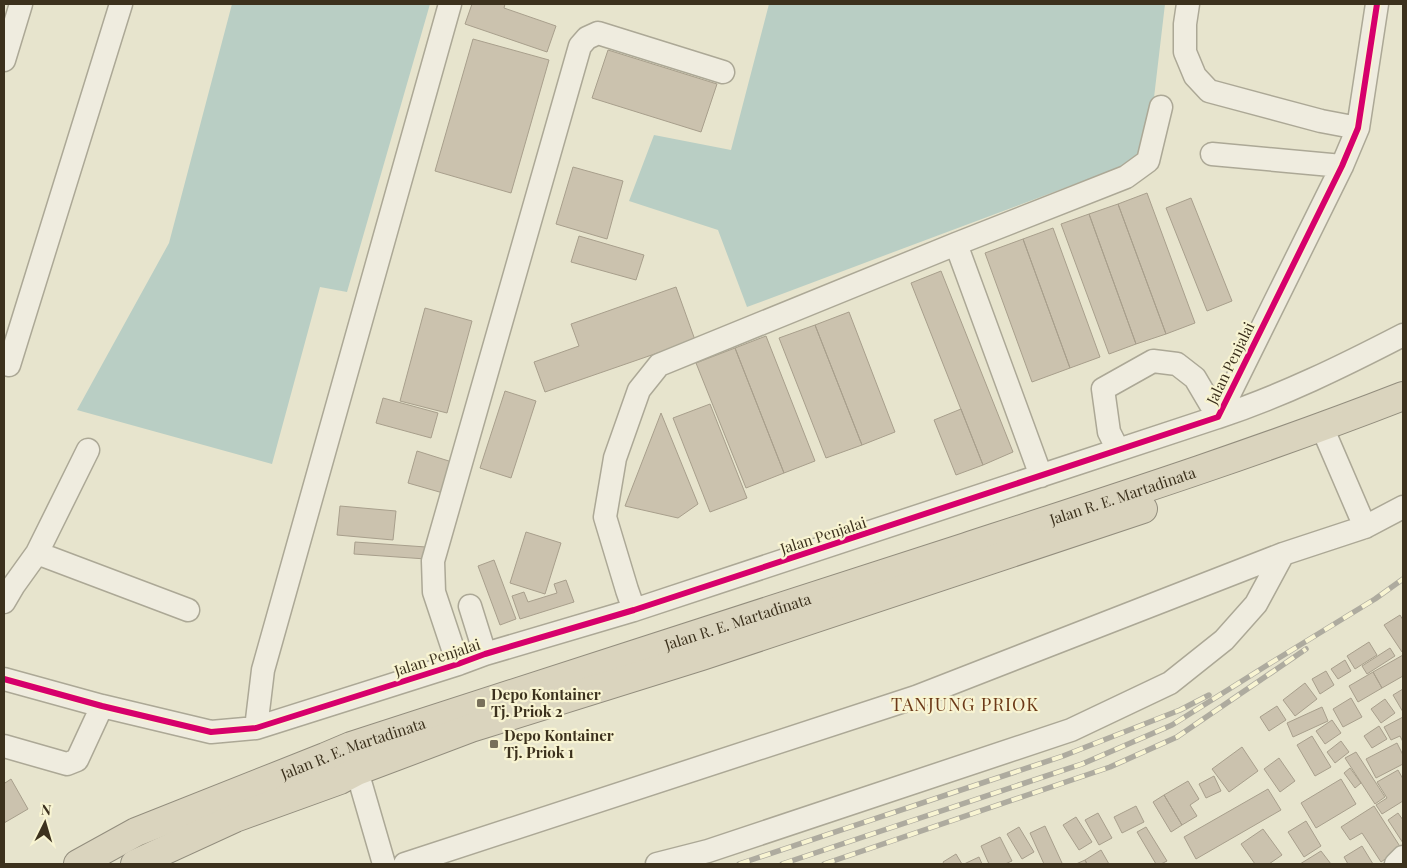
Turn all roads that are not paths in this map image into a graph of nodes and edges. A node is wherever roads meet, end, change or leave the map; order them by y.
1 (21, 4) edge
2 (120, 4) edge
3 (450, 4) edge
4 (1188, 4) edge
5 (1377, 4) edge
6 (4, 60) edge
7 (723, 72) dead end
8 (1161, 107) dead end
9 (1358, 128) junction
10 (1212, 154) dead end
11 (1342, 166) junction
12 (956, 244) junction
13 (1403, 335) edge
14 (4, 364) edge
15 (1403, 396) edge
16 (1403, 416) edge
17 (1218, 417) junction
18 (1326, 436) junction
19 (88, 450) dead end
20 (1118, 450) junction
21 (1041, 476) junction
22 (1403, 507) edge
23 (1365, 527) junction
24 (37, 553) junction
25 (1283, 554) junction
26 (4, 602) edge
27 (470, 606) dead end
28 (188, 610) dead end
29 (634, 610) junction
30 (485, 654) junction
31 (458, 664) junction
32 (4, 679) edge
33 (102, 706) junction
34 (256, 728) junction
35 (4, 746) edge
36 (354, 759) junction
37 (1403, 857) edge
38 (78, 864) edge
39 (134, 864) edge
40 (384, 864) edge
41 (405, 864) edge
42 (657, 864) edge
43 (1396, 864) edge

1 - 6 street
2 - 14 street
3 - 34 street
4 - 9 street
5 - 9 street, Jalan Penjalai
7 - 31 street
8 - 12 street
9 - 11 street, Jalan Penjalai
10 - 11 street
11 - 17 street, Jalan Penjalai
12 - 21 street
12 - 29 street
13 - 17 street, Jalan Penjalai
15 - 18 highway, Jalan R. E. Martadinata
16 - 18 highway, Jalan R. E. Martadinata
17 - 20 street, Jalan Penjalai
17 - 20 street
18 - 23 street
18 - 36 highway, Jalan R. E. Martadinata
19 - 24 street
20 - 21 street, Jalan Penjalai
21 - 29 street, Jalan Penjalai
22 - 23 street
23 - 25 street
24 - 26 street
24 - 28 street
25 - 41 street
25 - 42 street
27 - 30 street
29 - 30 street, Jalan Penjalai
30 - 31 street, Jalan Penjalai
31 - 34 street, Jalan Penjalai
32 - 33 street, Jalan Penjalai
33 - 34 street, Jalan Penjalai
33 - 35 street
36 - 38 highway, Jalan R. E. Martadinata
36 - 39 highway, Jalan R. E. Martadinata
36 - 40 street
37 - 43 street

